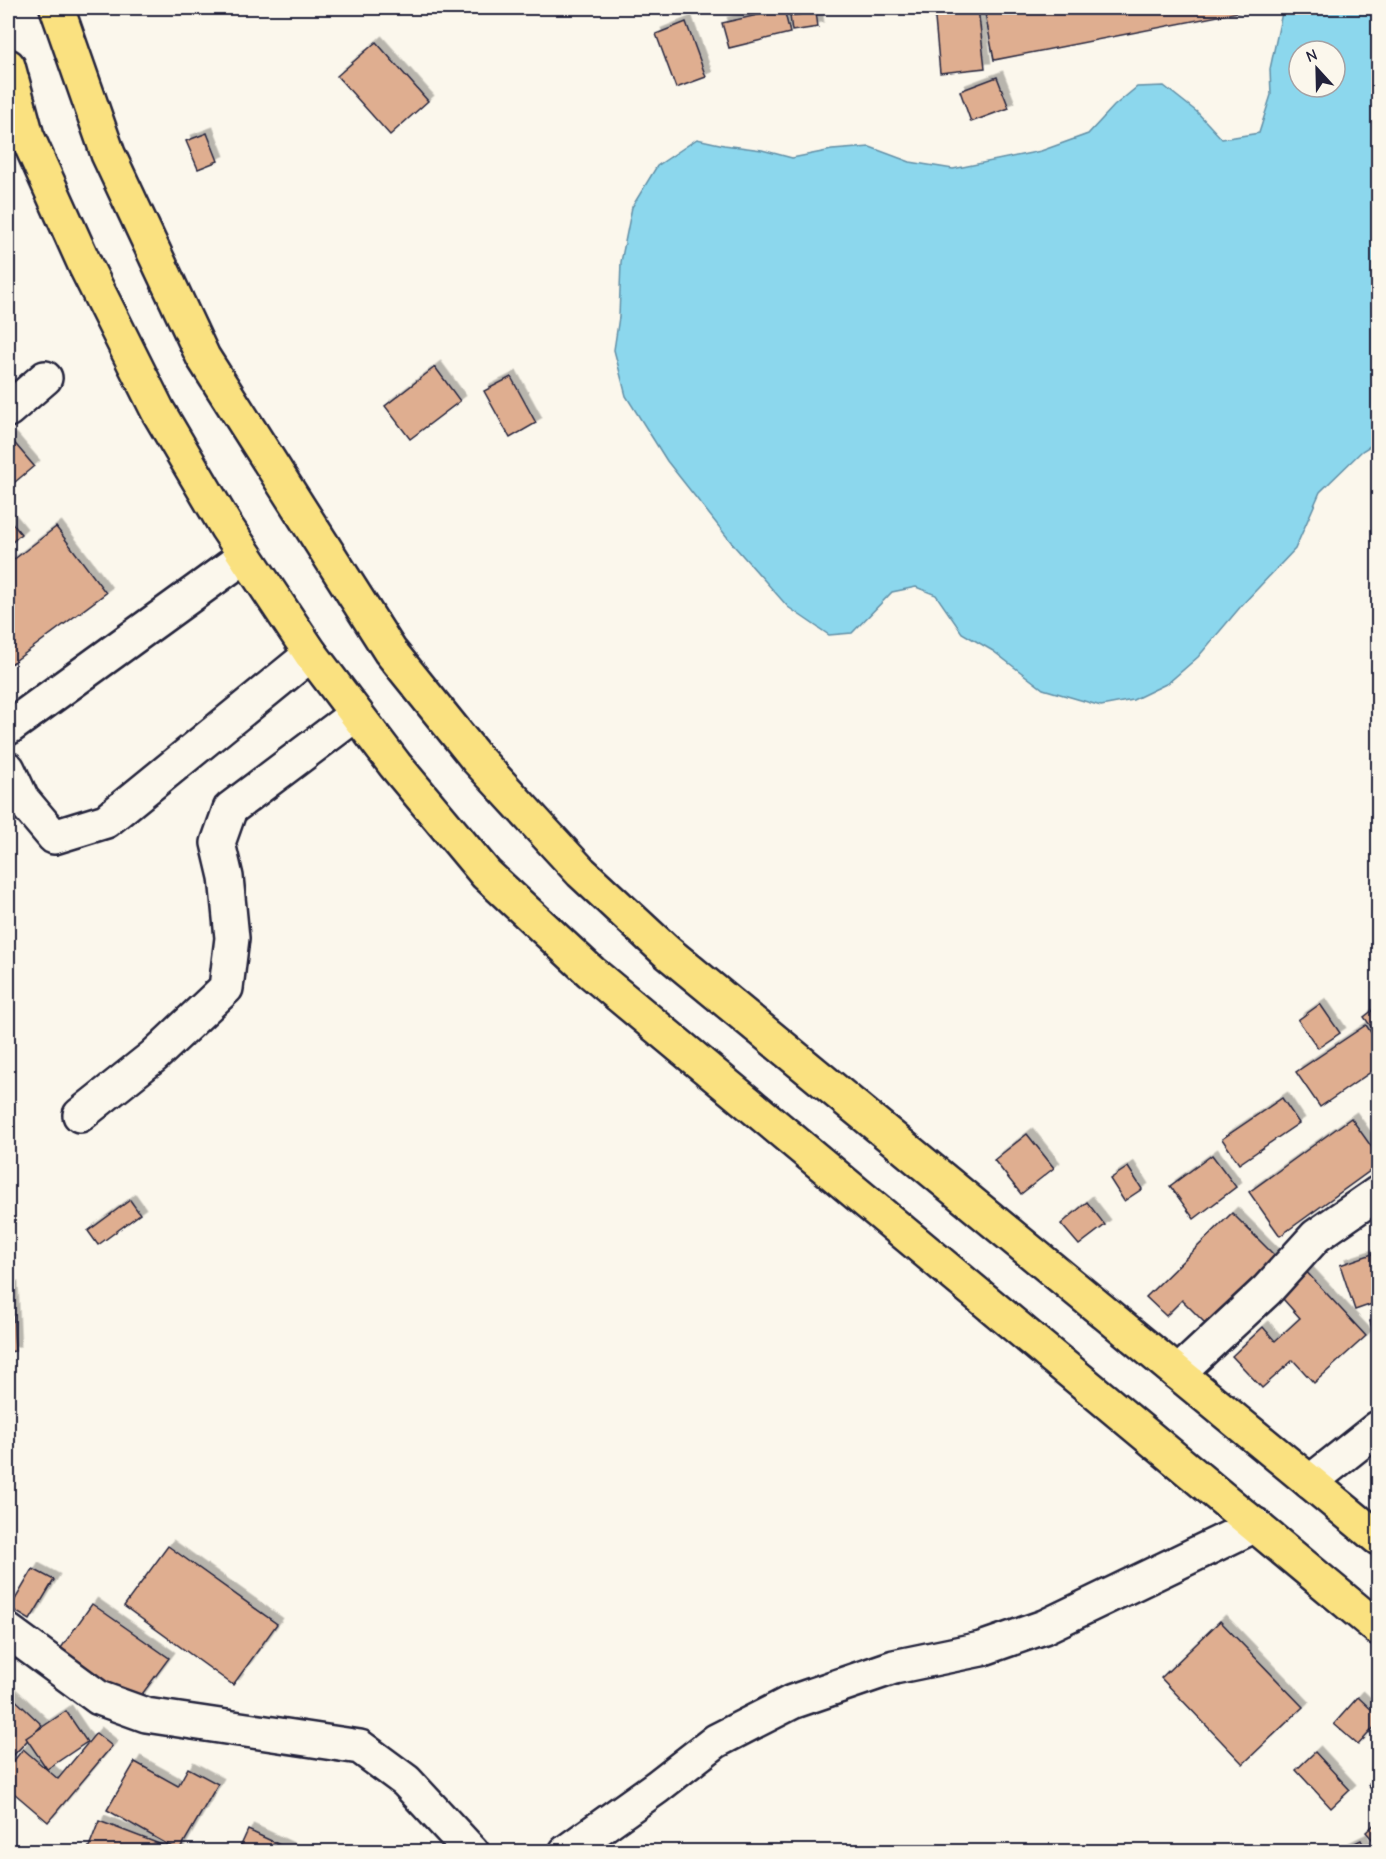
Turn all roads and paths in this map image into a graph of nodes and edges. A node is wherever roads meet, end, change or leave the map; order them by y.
1 (57, 8) edge
2 (8, 66) edge
3 (45, 378) dead end
4 (8, 410) edge
5 (245, 556) junction
6 (310, 654) junction
7 (356, 714) junction
8 (8, 728) edge
9 (8, 769) edge
10 (80, 1115) dead end
11 (1378, 1193) edge
12 (1178, 1373) junction
13 (1378, 1428) edge
14 (1310, 1482) junction
15 (1256, 1526) junction
16 (1378, 1538) edge
17 (1378, 1628) edge
18 (8, 1631) edge
19 (472, 1851) edge
20 (566, 1851) edge

1 - 12 highway
2 - 5 highway
3 - 4 street
5 - 6 highway
5 - 8 street
6 - 7 highway
6 - 9 street
7 - 10 street
7 - 15 highway
11 - 12 street
12 - 14 highway
13 - 14 street
14 - 16 highway
15 - 17 highway
15 - 20 street
18 - 19 street

